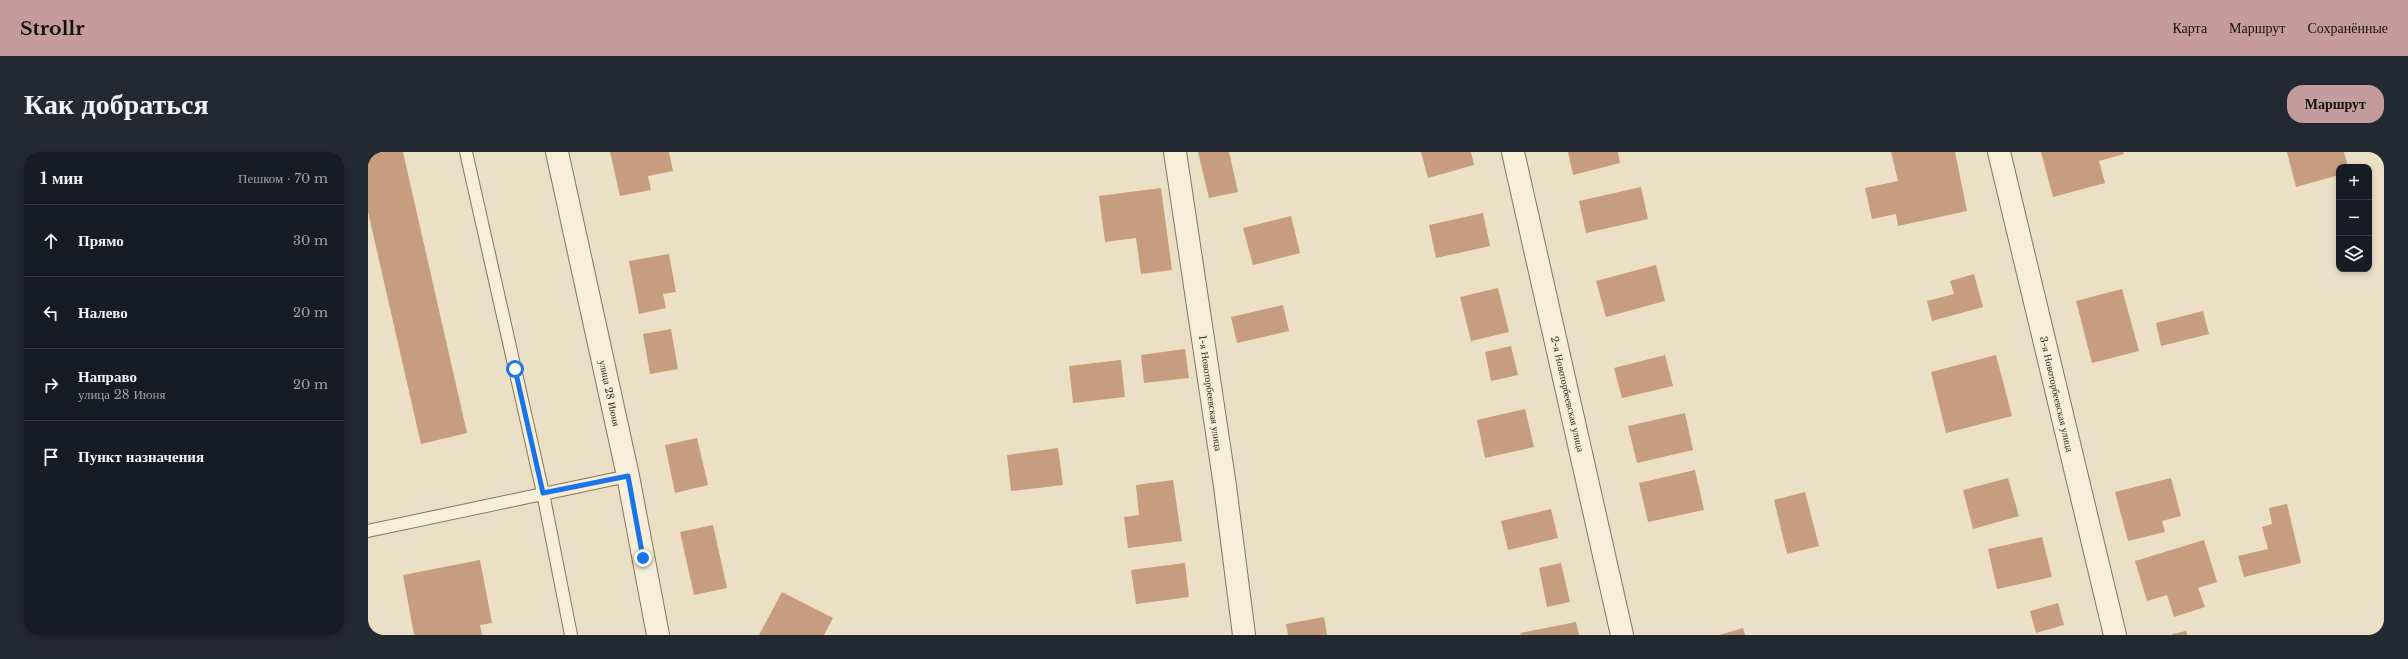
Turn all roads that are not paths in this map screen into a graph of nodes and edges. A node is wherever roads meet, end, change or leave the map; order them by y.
1 (466, 152) edge
2 (557, 152) edge
3 (1175, 152) edge
4 (1513, 152) edge
5 (1999, 152) edge
6 (628, 476) junction
7 (543, 493) junction
8 (368, 531) edge
9 (571, 635) edge
10 (658, 635) edge
11 (1244, 635) edge
12 (1622, 635) edge
13 (2115, 635) edge

1 - 7 lane
2 - 6 street, улица 28 Июня
3 - 11 street, 1-я Новоторбеевская улица
4 - 12 street, 2-я Новоторбеевская улица
5 - 13 street, 3-я Новоторбеевская улица
6 - 7 lane
6 - 10 street, улица 28 Июня
7 - 8 lane
7 - 9 lane

